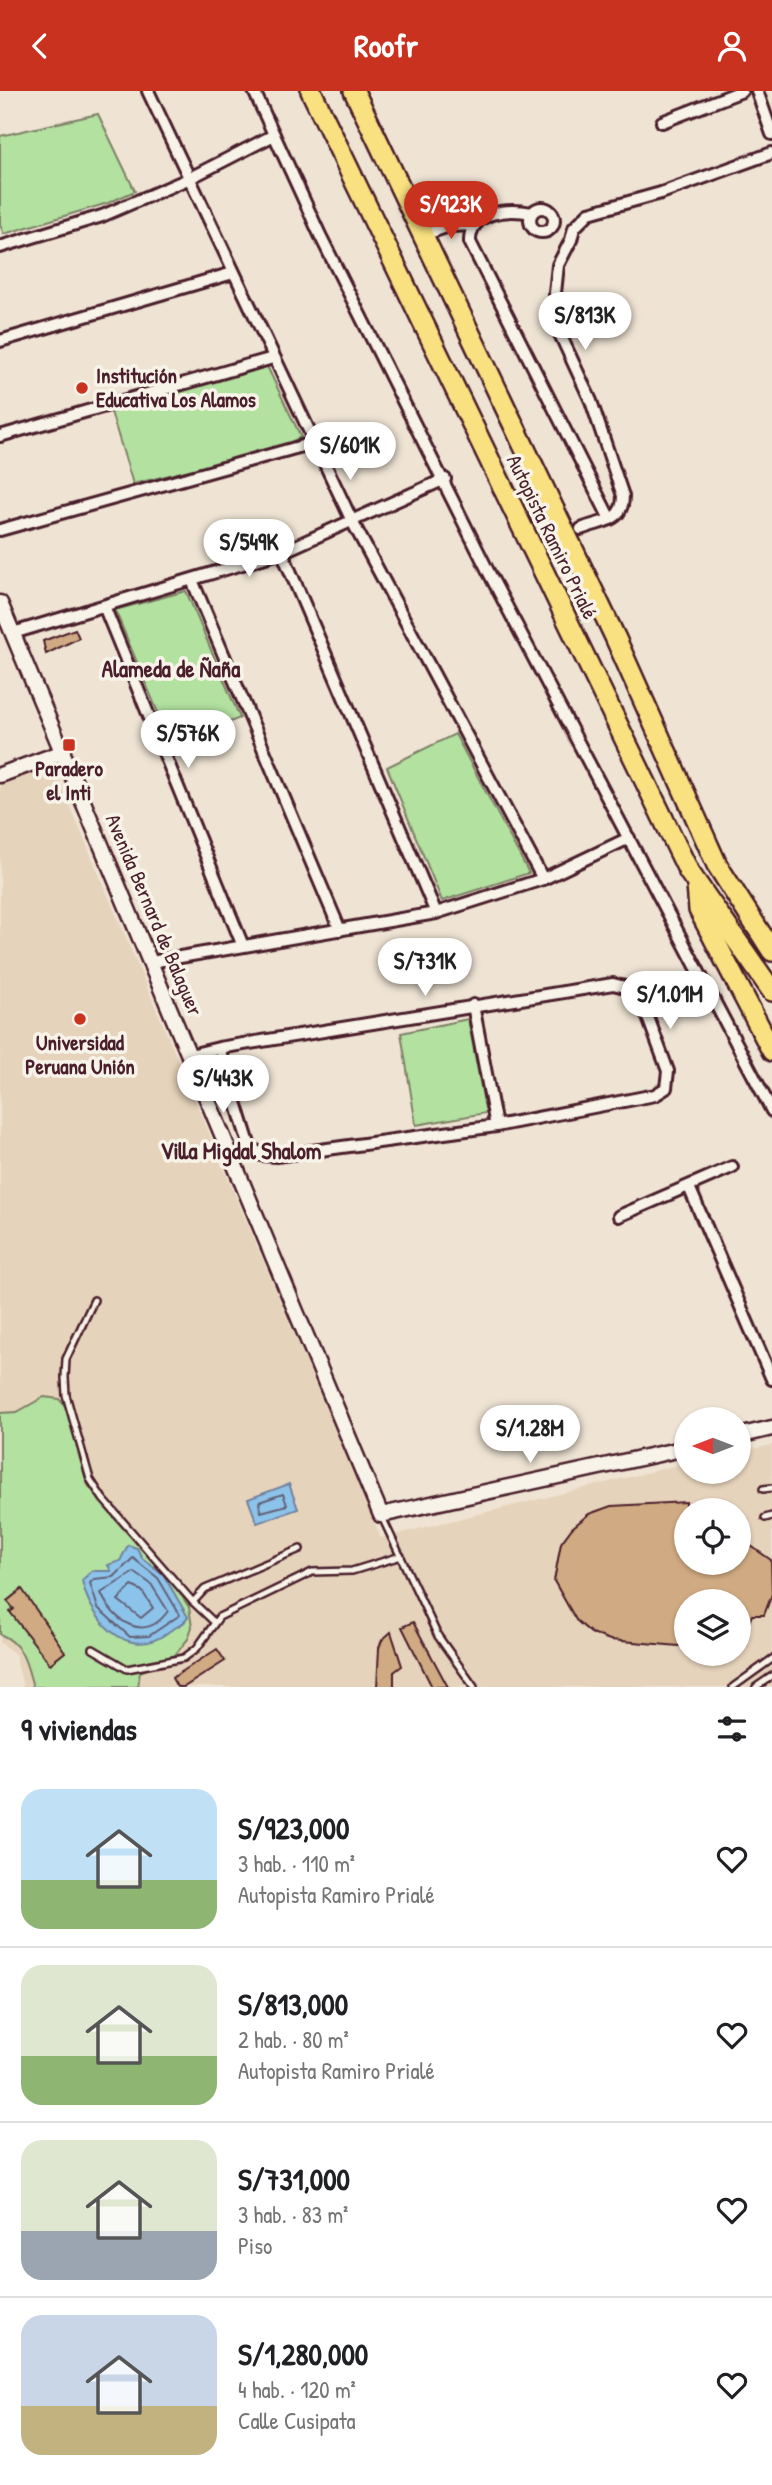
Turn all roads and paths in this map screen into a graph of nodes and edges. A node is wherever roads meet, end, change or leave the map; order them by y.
1 (148, 91) edge
2 (254, 91) edge
3 (311, 91) edge
4 (354, 91) edge
5 (742, 91) edge
6 (757, 91) edge
7 (662, 122) dead end
8 (772, 134) edge
9 (274, 135) junction
10 (772, 153) edge
11 (188, 179) junction
12 (532, 213) dead end
13 (473, 225) junction
14 (422, 235) junction
15 (0, 247) edge
16 (233, 273) junction
17 (0, 341) edge
18 (273, 358) junction
19 (0, 436) edge
20 (313, 443) junction
21 (445, 479) junction
22 (610, 519) junction
23 (353, 523) junction
24 (581, 529) dead end
25 (0, 530) edge
26 (282, 552) junction
27 (192, 580) junction
28 (0, 603) edge
29 (104, 606) junction
30 (13, 633) junction
31 (63, 752) junction
32 (0, 775) edge
33 (629, 838) junction
34 (543, 879) junction
35 (697, 884) junction
36 (436, 913) junction
37 (340, 930) junction
38 (243, 946) junction
39 (772, 951) edge
40 (151, 962) junction
41 (772, 991) edge
42 (473, 1005) junction
43 (219, 1048) junction
44 (772, 1051) edge
45 (190, 1055) junction
46 (772, 1111) edge
47 (496, 1126) junction
48 (732, 1167) dead end
49 (689, 1187) junction
50 (619, 1216) dead end
51 (94, 1300) dead end
52 (772, 1379) edge
53 (772, 1428) edge
54 (751, 1433) edge
55 (674, 1451) edge
56 (772, 1488) edge
57 (763, 1489) dead end
58 (381, 1515) junction
59 (300, 1549) dead end
60 (401, 1556) junction
61 (193, 1602) junction
62 (214, 1622) junction
63 (93, 1649) dead end
64 (772, 1659) edge
65 (772, 1676) edge
66 (474, 1687) edge
67 (733, 1687) edge
68 (756, 1687) edge

1 - 11 street
2 - 9 street
3 - 35 highway, Autopista Ramiro Prialé
4 - 14 highway, Autopista Ramiro Prialé
5 - 7 street
6 - 8 street
9 - 11 street
9 - 21 street
10 - 22 street
11 - 15 street
11 - 16 street
12 - 13 street
13 - 14 street
13 - 22 street
14 - 39 highway, Autopista Ramiro Prialé
16 - 17 street
16 - 18 street
18 - 19 street
18 - 20 street
20 - 23 street
20 - 25 street
21 - 23 street
21 - 33 street
22 - 24 street
23 - 26 street
23 - 34 street
26 - 27 street
26 - 36 street
27 - 29 street
27 - 37 street
28 - 30 street, Avenida Bernard de Balaguer
29 - 30 street
29 - 38 street
30 - 31 street, Avenida Bernard de Balaguer
31 - 32 street
31 - 40 street, Avenida Bernard de Balaguer
33 - 34 street
33 - 46 street
34 - 36 street
35 - 41 highway, Autopista Ramiro Prialé
35 - 44 highway
36 - 37 street
37 - 38 street
38 - 40 street
40 - 45 street, Avenida Bernard de Balaguer
42 - 43 street
42 - 47 street
42 - 47 street
43 - 45 street
43 - 47 street
45 - 58 street, Avenida Bernard de Balaguer
48 - 49 street
49 - 50 street
49 - 52 street
51 - 61 lane
53 - 54 street
55 - 58 street
56 - 57 lane
58 - 60 lane
59 - 61 lane
60 - 62 lane
60 - 66 lane
61 - 62 lane
62 - 63 lane
64 - 67 lane
65 - 68 lane

